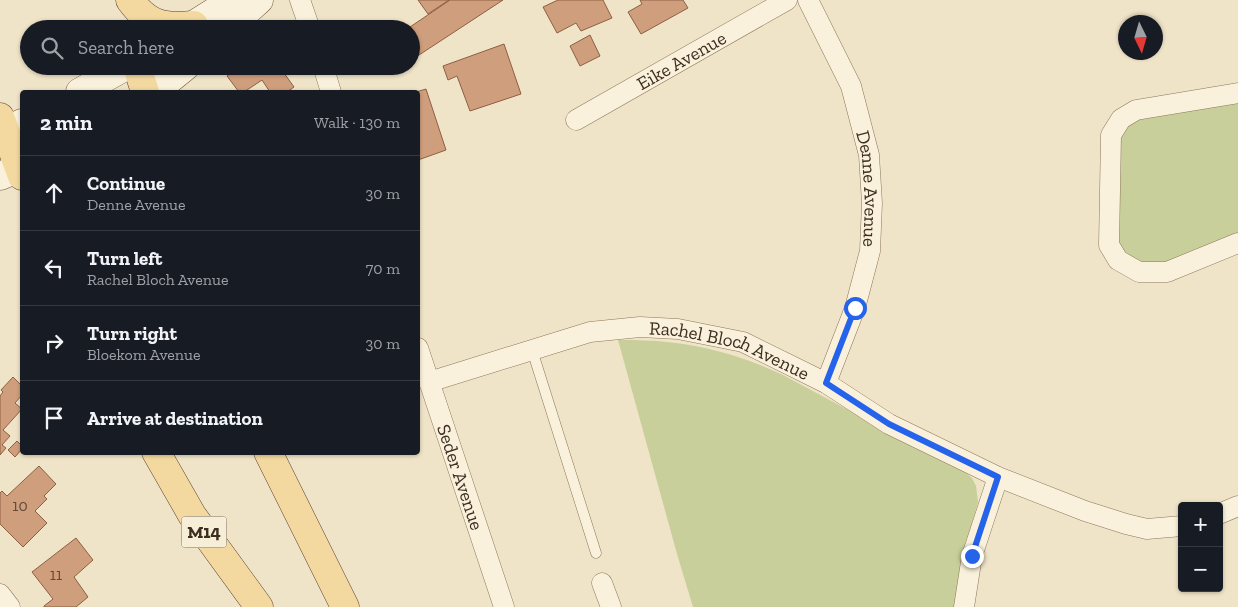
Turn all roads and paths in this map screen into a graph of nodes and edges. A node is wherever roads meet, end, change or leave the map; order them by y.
1 (120, 0) edge
2 (130, 0) edge
3 (233, 0) edge
4 (259, 0) edge
5 (300, 0) edge
6 (787, 0) edge
7 (808, 0) edge
8 (125, 20) edge
9 (150, 20) edge
10 (201, 20) edge
11 (237, 20) edge
12 (307, 20) edge
13 (110, 75) edge
14 (139, 75) edge
15 (175, 75) edge
16 (325, 75) edge
17 (84, 90) edge
18 (144, 90) edge
19 (156, 90) edge
20 (330, 90) edge
21 (1238, 93) edge
22 (576, 120) dead end
23 (7, 126) edge
24 (16, 172) edge
25 (1238, 243) edge
26 (532, 350) junction
27 (420, 354) edge
28 (429, 382) junction
29 (826, 383) junction
30 (158, 455) edge
31 (269, 455) edge
32 (998, 477) junction
33 (1238, 506) edge
34 (1223, 512) edge
35 (1178, 526) edge
36 (596, 554) dead end
37 (602, 583) dead end
38 (0, 594) edge
39 (10, 607) edge
40 (258, 607) edge
41 (344, 607) edge
42 (504, 607) edge
43 (611, 607) edge
44 (964, 607) edge

1 - 8 main road
2 - 9 main road
3 - 10 street
4 - 11 street
5 - 12 street
6 - 22 street, Eike Avenue
7 - 29 street, Denne Avenue
13 - 17 street
14 - 18 main road
15 - 19 street
16 - 20 street
21 - 25 street
23 - 24 main road
26 - 28 street, Rachel Bloch Avenue
26 - 29 street, Rachel Bloch Avenue
26 - 36 lane
27 - 28 street, Seder Avenue
28 - 42 street, Seder Avenue
29 - 32 street, Rachel Bloch Avenue
30 - 40 main road, M14
31 - 41 main road
32 - 35 street, Rachel Bloch Avenue
32 - 44 street
33 - 34 street
37 - 43 street
38 - 39 street

